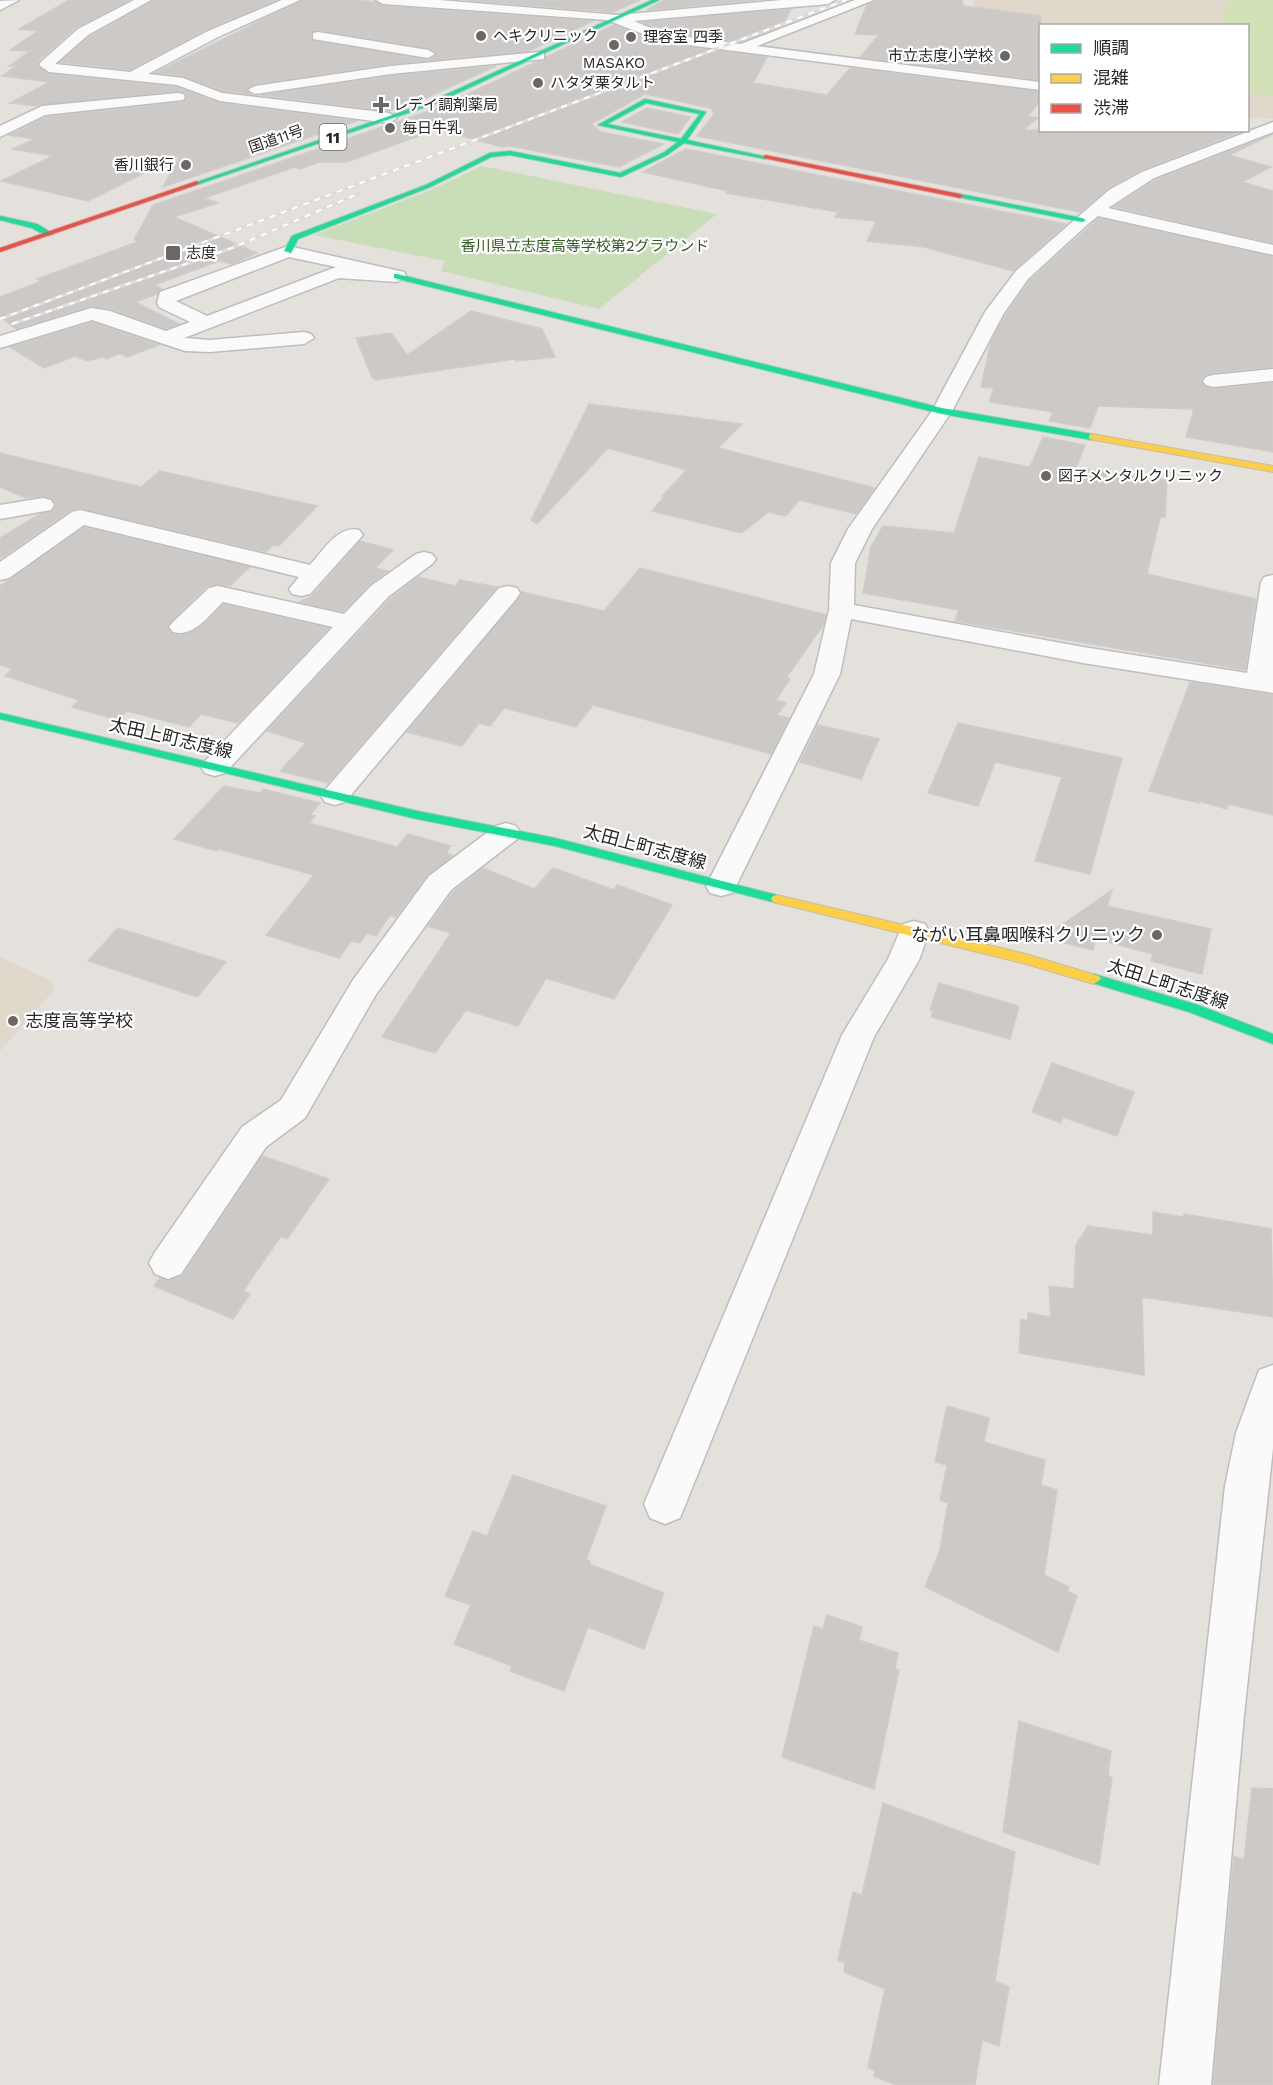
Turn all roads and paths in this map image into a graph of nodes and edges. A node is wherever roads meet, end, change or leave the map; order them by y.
1 (12, 0) edge
2 (144, 0) edge
3 (293, 0) edge
4 (383, 0) edge
5 (656, 0) edge
6 (828, 0) edge
7 (867, 0) edge
8 (0, 6) edge
9 (618, 18) junction
10 (318, 36) dead end
11 (744, 48) junction
12 (538, 56) junction
13 (474, 62) junction
14 (108, 75) junction
15 (129, 78) junction
16 (1039, 86) edge
17 (213, 96) junction
18 (42, 111) junction
19 (388, 118) junction
20 (0, 120) edge
21 (1249, 120) edge
22 (17, 122) junction
23 (1273, 126) edge
24 (0, 132) edge
25 (682, 142) junction
26 (1089, 215) junction
27 (0, 218) edge
28 (50, 234) junction
29 (0, 250) edge
30 (1273, 250) edge
31 (288, 251) junction
32 (397, 276) junction
33 (204, 322) junction
34 (167, 338) junction
35 (304, 338) dead end
36 (0, 342) edge
37 (1273, 375) edge
38 (1213, 381) dead end
39 (942, 411) junction
40 (1273, 469) edge
41 (43, 505) dead end
42 (0, 512) edge
43 (351, 535) dead end
44 (424, 558) dead end
45 (0, 573) edge
46 (315, 574) junction
47 (1273, 582) edge
48 (508, 593) dead end
49 (284, 608) junction
50 (841, 610) junction
51 (350, 623) junction
52 (182, 627) dead end
53 (1266, 683) edge
54 (0, 716) edge
55 (215, 767) junction
56 (335, 796) junction
57 (506, 833) junction
58 (721, 886) junction
59 (914, 932) junction
60 (1273, 1039) edge
61 (168, 1263) dead end
62 (1273, 1383) edge
63 (665, 1504) dead end
64 (1185, 2085) edge

1 - 8 street
2 - 14 street
3 - 15 street
4 - 9 street
5 - 9 main road, 国道11号 / 11
6 - 9 street
7 - 11 street
9 - 11 street
9 - 12 main road, 国道11号 / 11
10 - 13 street
11 - 16 street
12 - 13 street
12 - 19 main road, 国道11号 / 11
13 - 17 street
14 - 15 street
14 - 18 street
15 - 17 street
17 - 18 street
17 - 19 street
18 - 22 street
19 - 28 main road, 国道11号 / 11
20 - 22 street
21 - 23 street
22 - 24 street
23 - 26 street
25 - 25 main road
25 - 26 main road
25 - 31 main road
26 - 30 street
26 - 39 street
27 - 28 main road
28 - 29 main road, 国道11号 / 11
31 - 32 street
31 - 33 street
32 - 33 street
32 - 39 main road
33 - 34 street
34 - 35 street
34 - 36 street
37 - 38 street
39 - 40 main road
39 - 50 street
41 - 42 street
43 - 46 street
44 - 51 street
45 - 46 street
46 - 49 street
47 - 53 street
48 - 56 street
49 - 51 street
49 - 52 street
50 - 53 street
50 - 58 street
51 - 55 street
54 - 55 main road, 太田上町志度線
55 - 56 main road, 太田上町志度線
56 - 57 main road, 太田上町志度線
57 - 58 main road, 太田上町志度線
57 - 61 street
58 - 59 main road, 太田上町志度線
59 - 60 main road, 太田上町志度線
59 - 63 street
62 - 64 street

